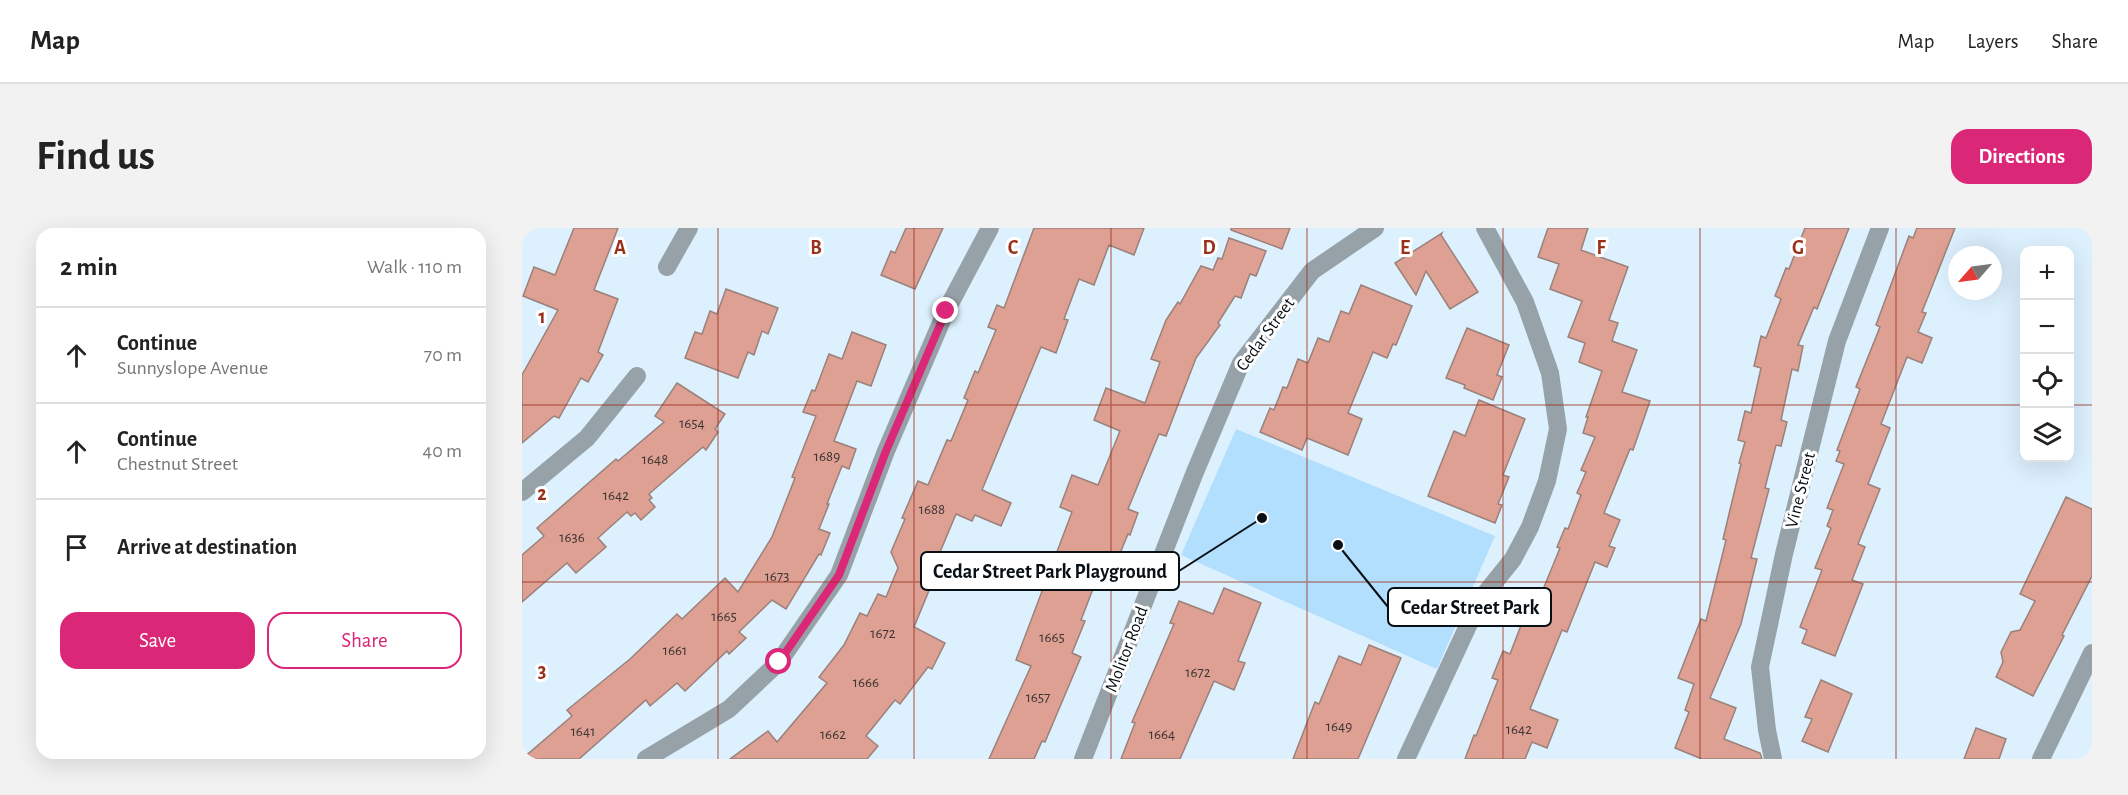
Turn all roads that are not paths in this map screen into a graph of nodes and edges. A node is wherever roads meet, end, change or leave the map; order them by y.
1 (689, 228) edge
2 (990, 228) edge
3 (1376, 228) edge
4 (1485, 228) edge
5 (1880, 228) edge
6 (668, 267) dead end
7 (637, 376) dead end
8 (1195, 471) joint
9 (522, 492) edge
10 (2092, 653) edge
11 (646, 759) edge
12 (1083, 759) edge
13 (1406, 759) edge
14 (1773, 759) edge
15 (2041, 759) edge

1 - 6 street
2 - 11 street
3 - 8 street, Cedar Street
4 - 13 street
5 - 14 street, Vine Street
7 - 9 street
8 - 12 street, Molitor Road
10 - 15 street

